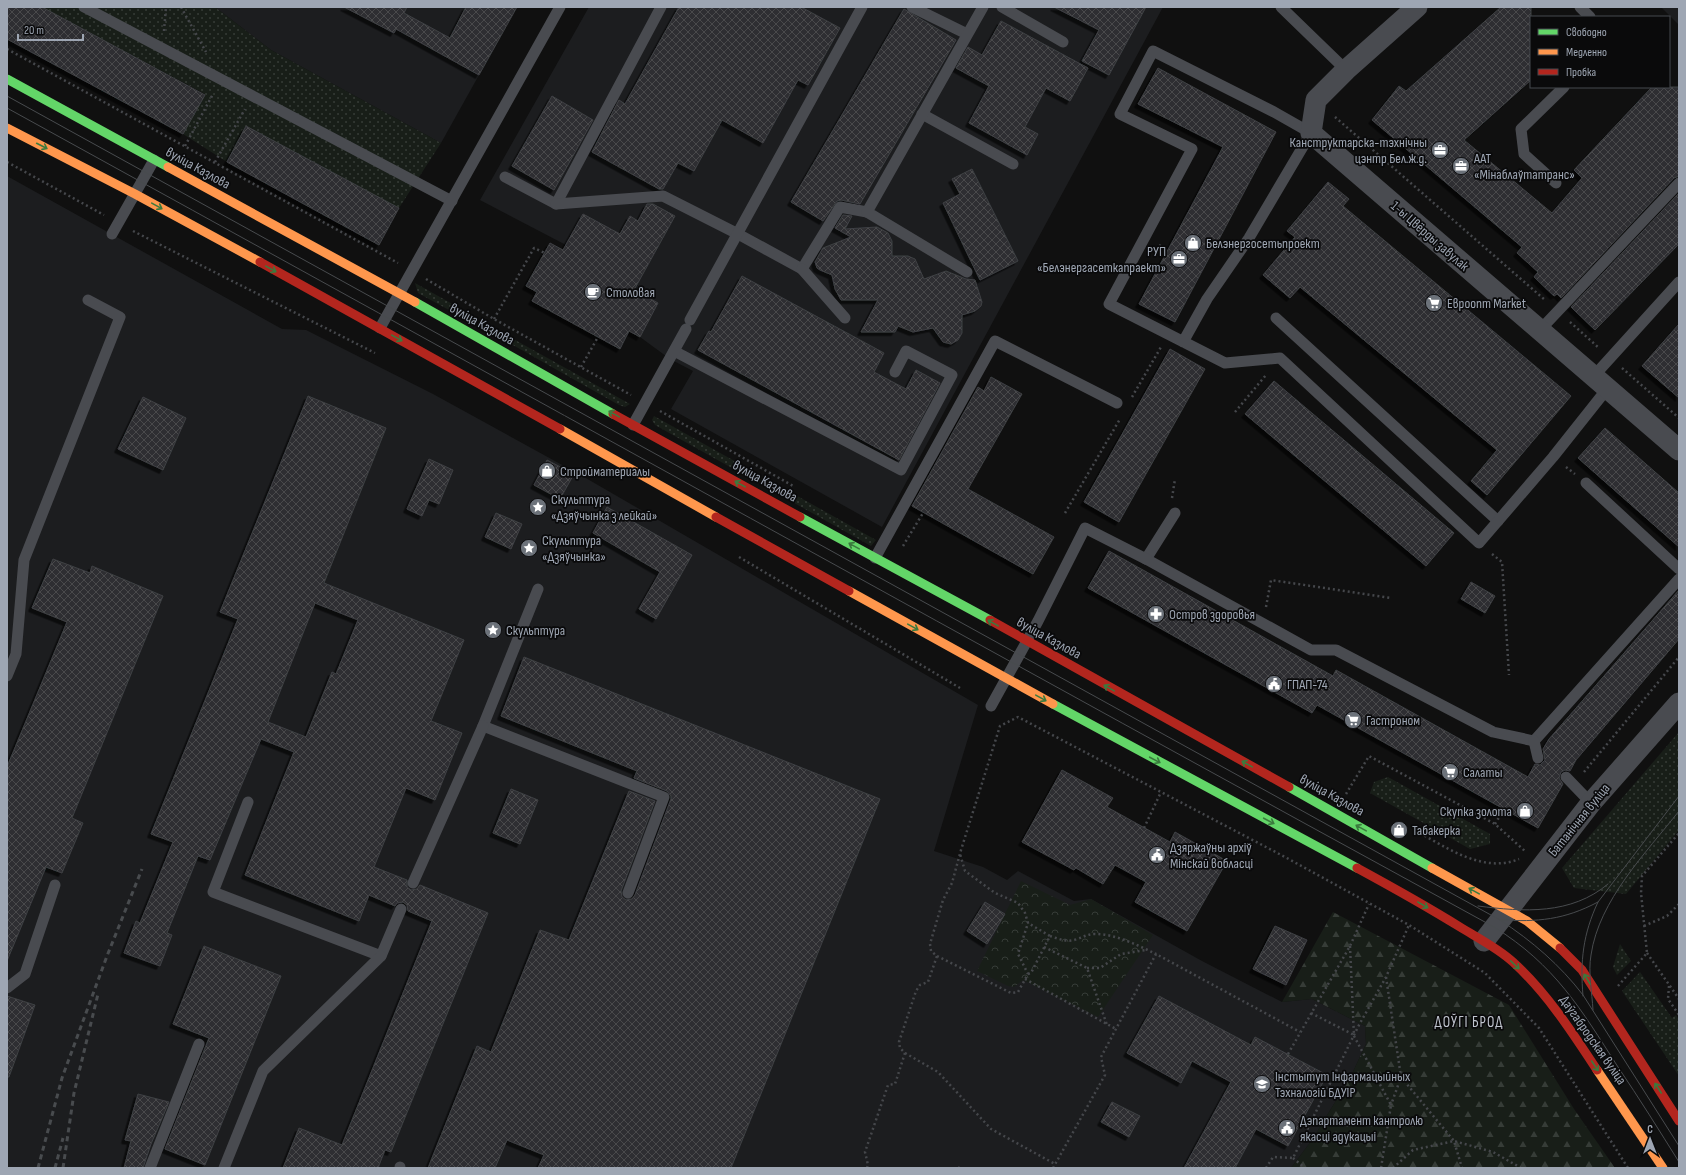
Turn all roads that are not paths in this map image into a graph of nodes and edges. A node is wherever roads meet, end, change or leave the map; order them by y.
1 (84, 7) edge
2 (560, 7) edge
3 (661, 7) edge
4 (862, 7) edge
5 (912, 7) edge
6 (982, 7) edge
7 (1002, 7) edge
8 (1281, 7) edge
9 (1417, 7) edge
10 (1580, 7) edge
11 (1589, 16) edge
12 (967, 34) junction
13 (1062, 42) dead end
14 (1346, 70) junction
15 (7, 79) edge
16 (1563, 88) edge
17 (922, 114) junction
18 (7, 128) edge
19 (1312, 133) junction
20 (154, 160) junction
21 (1013, 164) dead end
22 (504, 177) dead end
23 (1556, 183) dead end
24 (1679, 183) edge
25 (135, 194) junction
26 (452, 200) junction
27 (556, 204) junction
28 (867, 212) junction
29 (112, 234) dead end
30 (738, 234) junction
31 (802, 270) junction
32 (967, 272) dead end
33 (1679, 282) edge
34 (400, 294) junction
35 (88, 300) dead end
36 (845, 318) dead end
37 (1276, 318) dead end
38 (380, 328) junction
39 (1540, 330) junction
40 (1183, 342) junction
41 (674, 351) junction
42 (895, 372) dead end
43 (1600, 383) junction
44 (1123, 403) road end
45 (633, 425) junction
46 (1679, 450) edge
47 (1586, 483) road end
48 (1175, 513) dead end
49 (1498, 521) junction
50 (875, 558) junction
51 (1146, 559) junction
52 (1679, 569) edge
53 (1679, 578) edge
54 (538, 590) dead end
55 (1027, 641) junction
56 (7, 676) edge
57 (1006, 679) junction
58 (1679, 703) edge
59 (991, 706) dead end
60 (483, 726) junction
61 (1534, 741) junction
62 (1538, 758) dead end
63 (1566, 777) dead end
64 (248, 802) dead end
65 (1591, 803) junction
66 (413, 882) dead end
67 (55, 885) dead end
68 (628, 893) dead end
69 (402, 909) dead end
70 (1509, 910) junction
71 (1484, 941) junction
72 (381, 956) junction
73 (7, 988) edge
74 (199, 1044) dead end
75 (1679, 1121) edge
76 (150, 1168) edge
77 (224, 1168) edge
78 (1663, 1168) edge

1 - 26 lane
2 - 26 lane
3 - 27 lane
4 - 30 lane
5 - 12 lane
6 - 12 lane
7 - 13 lane
8 - 14 lane
9 - 14 street
10 - 11 lane
12 - 17 lane
14 - 19 street
15 - 20 main road, вуліца Казлова
16 - 23 lane
17 - 21 lane
17 - 28 lane
18 -> 25 main road
19 - 39 street, 1-ы Цвёрды завулак
19 - 40 lane
19 - 40 lane
20 - 25 lane
20 - 34 main road, вуліца Казлова
22 - 27 lane
24 - 39 lane
25 - 29 lane
25 -> 38 main road
26 - 34 lane
27 - 30 lane
28 - 31 lane
28 - 32 lane
30 - 31 lane
30 - 41 lane
31 - 36 lane
33 - 43 lane
34 - 38 lane
45 -> 34 main road, вуліца Казлова
35 - 56 lane
37 - 49 lane
38 -> 57 main road
39 - 43 street, 1-ы Цвёрды завулак
40 - 49 lane
41 - 42 lane
41 - 45 lane
43 - 46 street, 1-ы Цвёрды завулак
43 - 49 lane
44 - 50 lane
50 -> 45 main road, вуліца Казлова
47 - 52 lane
48 - 51 lane
55 -> 50 main road, вуліца Казлова
51 - 55 lane
51 - 61 lane
53 - 61 lane
54 - 60 lane
55 - 57 lane
70 -> 55 main road, вуліца Казлова
57 - 59 lane
57 -> 71 main road
58 - 65 street, Батанічная вуліца
60 - 66 lane
60 - 68 lane
61 - 62 lane
63 - 65 lane
64 - 72 lane
65 - 70 street, Батанічная вуліца
67 - 73 lane
69 - 72 lane
70 - 71 street, Батанічная вуліца
75 -> 70 main road, Даўгабродская вуліца
71 -> 78 main road, Даўгабродская вуліца
72 - 77 lane
74 - 76 lane

